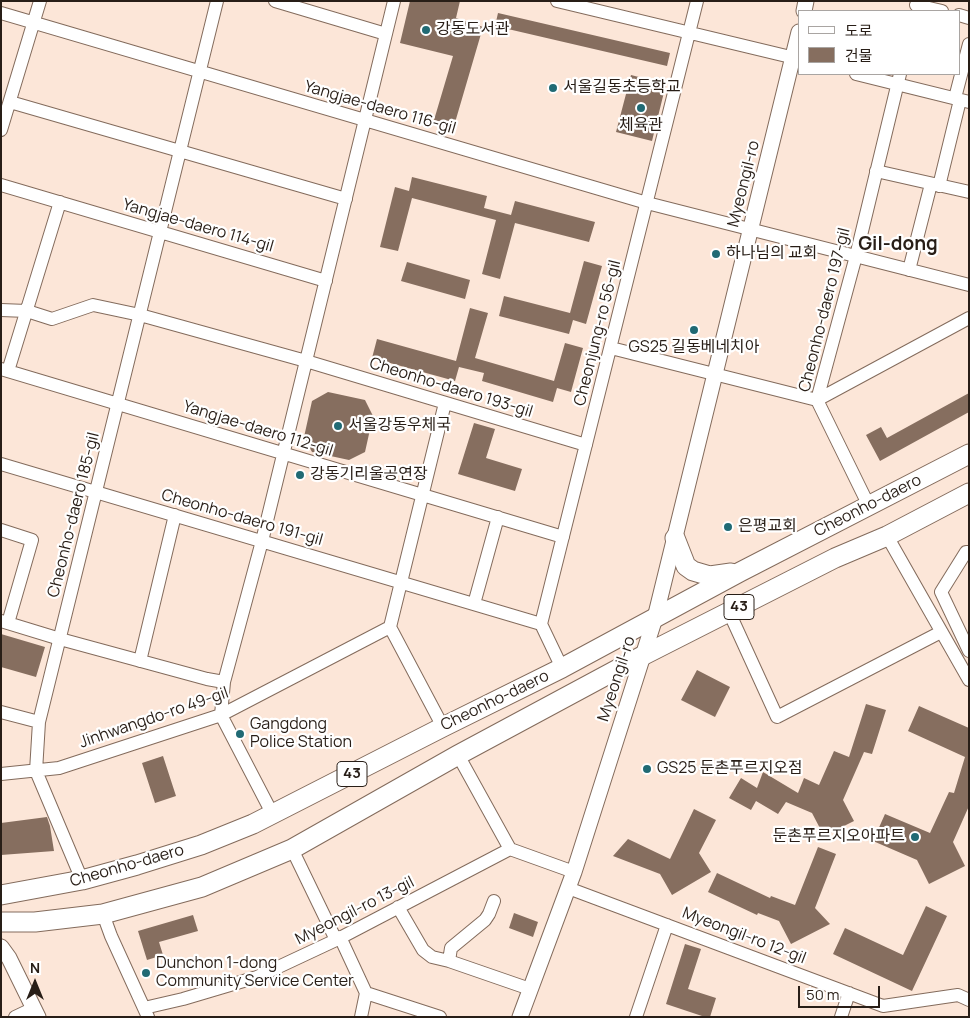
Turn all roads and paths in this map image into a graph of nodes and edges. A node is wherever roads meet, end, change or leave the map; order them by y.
1 (40, 1) edge
2 (217, 1) edge
3 (394, 1) edge
4 (558, 1) edge
5 (697, 1) edge
6 (282, 2) edge
7 (916, 6) edge
8 (937, 10) edge
9 (1, 13) edge
10 (34, 23) junction
11 (689, 33) junction
12 (386, 34) junction
13 (798, 41) edge
14 (969, 44) edge
15 (796, 58) edge
16 (200, 72) junction
17 (864, 75) edge
18 (898, 79) edge
19 (961, 100) edge
20 (10, 102) junction
21 (365, 121) junction
22 (1, 130) edge
23 (180, 152) junction
24 (876, 171) junction
25 (1, 185) edge
26 (935, 185) junction
27 (969, 192) edge
28 (346, 199) junction
29 (60, 202) junction
30 (647, 203) junction
31 (751, 230) junction
32 (161, 232) junction
33 (856, 256) junction
34 (909, 270) junction
35 (326, 281) junction
36 (969, 285) edge
37 (1, 310) edge
38 (26, 311) junction
39 (140, 315) junction
40 (969, 318) edge
41 (611, 348) junction
42 (306, 361) junction
43 (5, 370) edge
44 (715, 373) junction
45 (817, 400) junction
46 (445, 403) junction
47 (119, 404) junction
48 (586, 445) junction
49 (284, 453) junction
50 (969, 454) edge
51 (1, 464) edge
52 (96, 492) junction
53 (969, 493) edge
54 (422, 494) junction
55 (869, 506) junction
56 (175, 515) junction
57 (498, 517) junction
58 (1, 530) edge
59 (887, 536) junction
60 (563, 537) junction
61 (675, 538) junction
62 (262, 541) junction
63 (969, 552) edge
64 (740, 572) junction
65 (401, 582) junction
66 (474, 604) junction
67 (729, 612) junction
68 (656, 618) junction
69 (5, 622) edge
70 (541, 624) junction
71 (390, 627) junction
72 (941, 632) junction
73 (60, 639) junction
74 (969, 650) edge
75 (644, 655) junction
76 (140, 661) junction
77 (562, 668) junction
78 (969, 680) edge
79 (224, 682) junction
80 (1, 712) edge
81 (221, 714) junction
82 (40, 722) junction
83 (442, 727) junction
84 (458, 755) junction
85 (36, 771) junction
86 (1, 774) edge
87 (272, 815) junction
88 (292, 849) junction
89 (510, 849) junction
90 (574, 872) junction
91 (82, 880) junction
92 (568, 888) junction
93 (1, 894) edge
94 (494, 901) dead end
95 (398, 907) junction
96 (103, 914) junction
97 (1, 922) edge
98 (667, 925) junction
99 (338, 939) junction
100 (1, 947) edge
101 (449, 960) junction
102 (530, 989) junction
103 (366, 993) junction
104 (849, 993) junction
105 (967, 996) edge
106 (146, 1012) edge
107 (36, 1013) edge
108 (15, 1017) edge
109 (361, 1017) edge
110 (440, 1017) edge
111 (520, 1017) edge
112 (636, 1017) edge
113 (841, 1017) edge

1 - 10 street
2 - 16 street, Cheonho-daero 185-gil
3 - 12 street
4 - 11 street
5 - 11 street, Cheonjung-ro 56-gil
6 - 12 street
7 - 8 street
9 - 10 street, Yangjae-daero 116-gil
10 - 16 street, Yangjae-daero 116-gil
10 - 20 street
11 - 15 street
11 - 30 street, Cheonjung-ro 56-gil
12 - 21 street
13 - 15 street, Myeongil-ro
14 - 19 street
15 - 31 street, Myeongil-ro
16 - 21 street, Yangjae-daero 116-gil
16 - 23 street, Cheonho-daero 185-gil
17 - 18 street
18 - 19 street
18 - 24 street, Cheonho-daero 197-gil
19 - 26 street
20 - 22 street
20 - 23 street
21 - 28 street
21 - 30 street, Yangjae-daero 116-gil
23 - 28 street
23 - 32 street, Cheonho-daero 185-gil
24 - 26 street
24 - 33 street, Cheonho-daero 197-gil
25 - 29 street, Yangjae-daero 114-gil
26 - 27 street
26 - 34 street
28 - 35 street
29 - 32 street, Yangjae-daero 114-gil
29 - 38 street
30 - 31 street, Yangjae-daero 116-gil
30 - 41 street, Cheonjung-ro 56-gil
31 - 33 street, Yangjae-daero 116-gil
31 - 44 street, Myeongil-ro
32 - 35 street, Yangjae-daero 114-gil
32 - 39 street, Cheonho-daero 185-gil
33 - 34 street, Yangjae-daero 116-gil
33 - 45 street, Cheonho-daero 197-gil
34 - 36 street, Yangjae-daero 116-gil
35 - 42 street
37 - 38 street
38 - 39 street
38 - 43 street
39 - 42 street, Cheonho-daero 193-gil
39 - 47 street, Cheonho-daero 185-gil
40 - 45 street
41 - 44 street
41 - 48 street, Cheonjung-ro 56-gil
42 - 46 street, Cheonho-daero 193-gil
42 - 49 street
43 - 47 street, Yangjae-daero 112-gil
44 - 45 street
44 - 61 street, Myeongil-ro
45 - 55 street, Cheonho-daero 197-gil
46 - 48 street, Cheonho-daero 193-gil
46 - 54 street
47 - 49 street, Yangjae-daero 112-gil
47 - 52 street, Cheonho-daero 185-gil
48 - 60 street, Cheonjung-ro 56-gil
49 - 54 street, Yangjae-daero 112-gil
49 - 62 street
50 - 55 main road, Cheonho-daero / 43
51 - 52 street, Cheonho-daero 191-gil
52 - 56 street, Cheonho-daero 191-gil
52 - 73 street, Cheonho-daero 185-gil
53 - 59 main road, Cheonho-daero / 43
54 - 57 street, Yangjae-daero 112-gil
54 - 65 street
55 - 64 main road, Cheonho-daero / 43
56 - 62 street, Cheonho-daero 191-gil
56 - 76 street
57 - 60 street, Yangjae-daero 112-gil
57 - 66 street
58 - 69 street
59 - 67 main road, Cheonho-daero / 43
59 - 72 street
60 - 70 street, Cheonjung-ro 56-gil
61 - 64 main road
61 - 68 street, Myeongil-ro
62 - 65 street, Cheonho-daero 191-gil
62 - 79 street
63 - 74 street
64 - 68 main road, Cheonho-daero / 43
65 - 66 street, Cheonho-daero 191-gil
65 - 71 street
66 - 70 street, Cheonho-daero 191-gil
67 - 72 street
67 - 75 main road, Cheonho-daero / 43
68 - 75 street, Myeongil-ro
68 - 77 main road, Cheonho-daero / 43
69 - 73 street
70 - 77 street
71 - 81 street, Jinhwangdo-ro 49-gil
71 - 83 street
72 - 78 street
73 - 76 street
73 - 82 street, Cheonho-daero 185-gil
75 - 84 main road, Cheonho-daero / 43
75 - 90 street, Myeongil-ro
76 - 79 street
77 - 83 main road, Cheonho-daero / 43
79 - 81 street
80 - 82 street
81 - 85 street, Jinhwangdo-ro 49-gil
81 - 87 street
82 - 85 street, Cheonho-daero 185-gil
83 - 87 main road, Cheonho-daero / 43
84 - 88 main road, Cheonho-daero / 43
84 - 89 street
85 - 86 street, Jinhwangdo-ro 49-gil
85 - 91 street, Cheonho-daero 185-gil
87 - 91 main road, Cheonho-daero / 43
88 - 96 main road, Cheonho-daero / 43
88 - 99 street
89 - 90 street
89 - 95 street, Myeongil-ro 13-gil
90 - 92 street, Myeongil-ro
91 - 93 main road, Cheonho-daero / 43
92 - 98 street, Myeongil-ro 12-gil
92 - 102 street, Myeongil-ro
94 - 101 street
95 - 99 street, Myeongil-ro 13-gil
95 - 101 street
96 - 97 main road, Cheonho-daero / 43
96 - 106 street
98 - 104 street, Myeongil-ro 12-gil
98 - 112 street
99 - 103 street
99 - 106 street, Myeongil-ro 13-gil
100 - 107 street
101 - 102 street
102 - 111 street, Myeongil-ro
103 - 109 street
103 - 110 street
104 - 105 street, Myeongil-ro 12-gil
104 - 113 street
107 - 108 street

